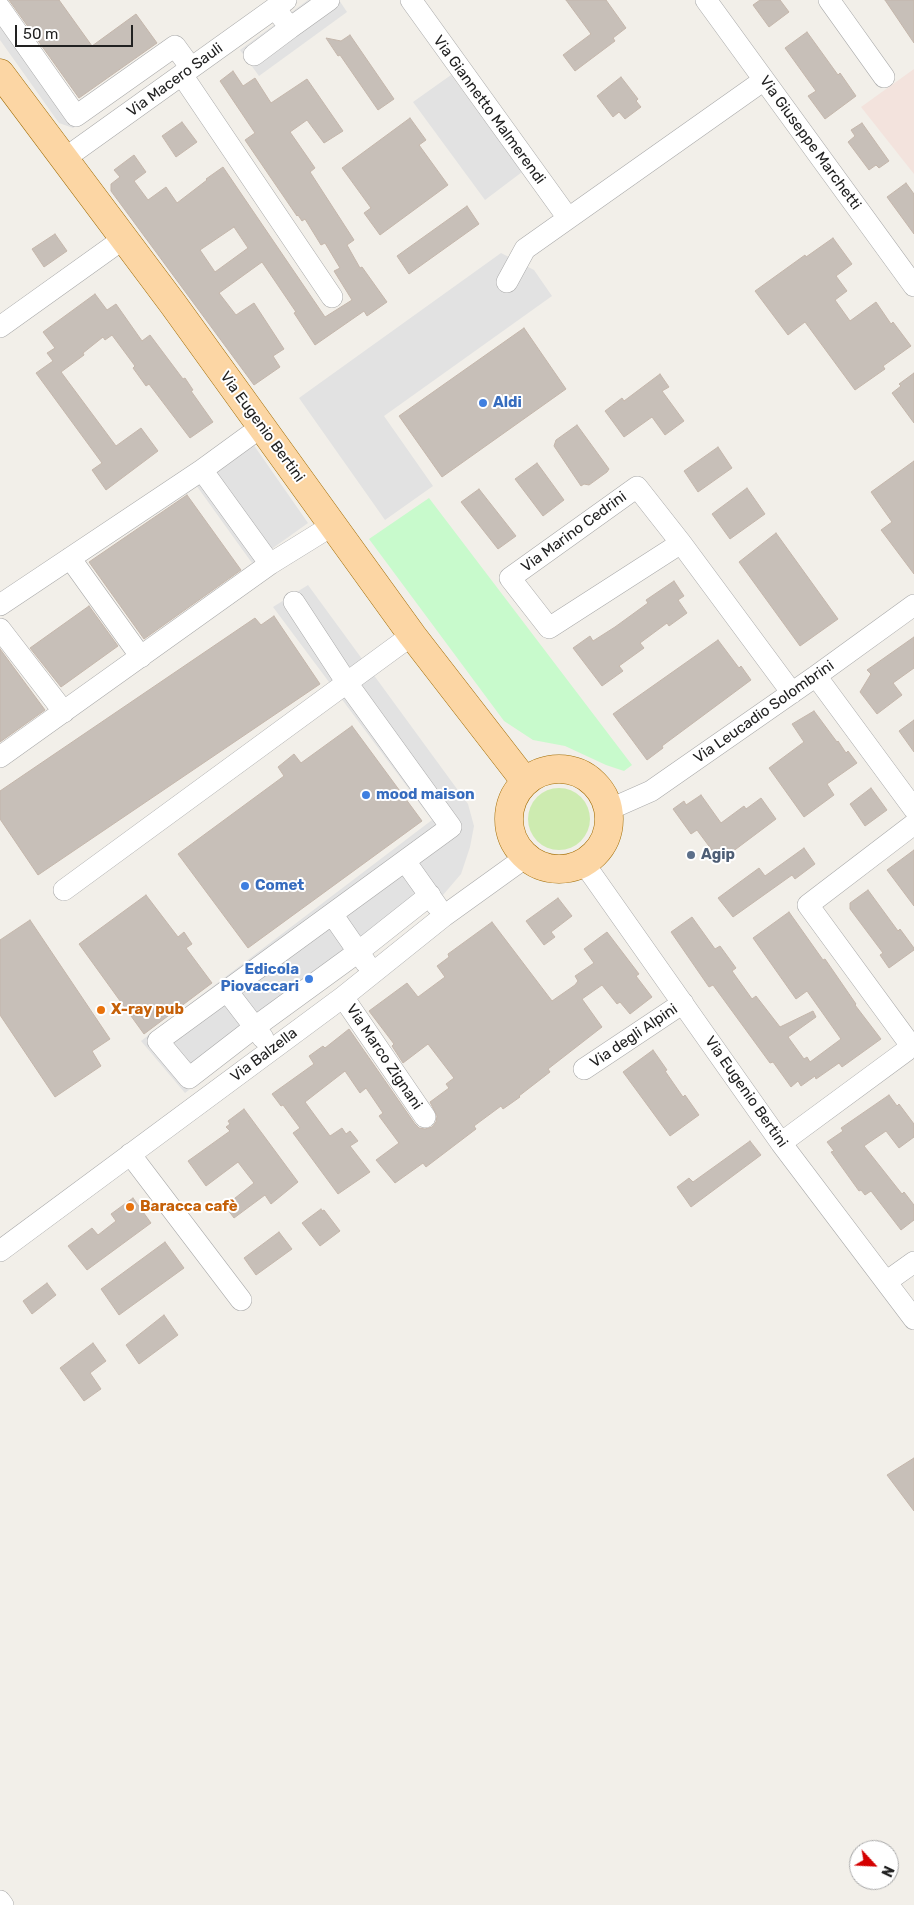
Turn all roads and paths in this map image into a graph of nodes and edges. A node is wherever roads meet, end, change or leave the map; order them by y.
1 (329, 0) edge
2 (411, 0) edge
3 (706, 0) edge
4 (829, 0) edge
5 (280, 4) edge
6 (0, 8) edge
7 (290, 28) junction
8 (254, 55) dead end
9 (187, 72) junction
10 (0, 73) edge
11 (884, 77) dead end
12 (764, 80) junction
13 (64, 159) junction
14 (568, 218) junction
15 (124, 239) junction
16 (507, 282) dead end
17 (914, 286) edge
18 (332, 297) dead end
19 (0, 327) edge
20 (261, 427) junction
21 (202, 470) junction
22 (333, 525) junction
23 (681, 543) junction
24 (70, 558) junction
25 (270, 564) junction
26 (294, 602) dead end
27 (0, 605) edge
28 (914, 605) edge
29 (0, 629) edge
30 (412, 634) junction
31 (141, 657) junction
32 (816, 676) junction
33 (347, 683) junction
34 (792, 693) junction
35 (64, 712) junction
36 (0, 757) edge
37 (525, 781) junction
38 (911, 800) edge
39 (608, 810) junction
40 (914, 824) edge
41 (526, 856) junction
42 (405, 861) junction
43 (583, 862) junction
44 (64, 890) dead end
45 (430, 895) junction
46 (332, 914) junction
47 (444, 916) junction
48 (358, 952) junction
49 (374, 972) junction
50 (226, 991) junction
51 (343, 997) junction
52 (683, 1003) junction
53 (255, 1027) junction
54 (913, 1046) edge
55 (272, 1050) junction
56 (584, 1068) dead end
57 (425, 1117) dead end
58 (781, 1143) junction
59 (130, 1154) junction
60 (0, 1251) edge
61 (914, 1262) edge
62 (886, 1282) junction
63 (241, 1300) dead end
64 (914, 1319) edge
65 (0, 1901) edge
66 (3, 1905) edge

1 - 7 street
2 - 14 street, Via Giannetto Malmerendi
3 - 12 street, Via Giuseppe Marchetti
4 - 11 street
5 - 7 street
5 - 9 street, Via Macero Sauli
6 - 9 street
7 - 8 street
9 - 13 street, Via Macero Sauli
9 - 18 street
10 - 13 main road, Via Eugenio Bertini
12 - 14 street
12 - 17 street, Via Giuseppe Marchetti
13 - 15 main road, Via Eugenio Bertini
14 - 16 street
15 - 19 street
15 - 20 main road, Via Eugenio Bertini
20 - 21 street
20 - 22 main road, Via Eugenio Bertini
21 - 24 street
21 - 25 street
22 - 25 street
22 - 30 main road, Via Eugenio Bertini
23 - 23 street, Via Marino Cedrini
23 - 34 street, Via Marino Cedrini
24 - 27 street
24 - 31 street
25 - 31 street
26 - 33 street
28 - 32 street, Via Leucadio Solombrini
29 - 35 street
30 - 33 street
30 - 37 main road, Via Eugenio Bertini
31 - 35 street
32 - 34 street, Via Leucadio Solombrini
32 - 38 street
33 - 42 street
33 - 44 street
34 - 39 street, Via Leucadio Solombrini
35 - 36 street
37 - 39 main road
37 - 41 main road
39 - 43 main road
40 - 54 street
41 - 43 main road
41 - 47 street, Via Balzella
42 - 45 street
42 - 46 street
43 - 52 street, Via Eugenio Bertini
45 - 47 street
45 - 48 street
46 - 48 street
46 - 50 street
47 - 49 street, Via Balzella
48 - 49 street
48 - 53 street
49 - 51 street, Via Balzella
50 - 53 street
50 - 53 street
51 - 55 street, Via Balzella
51 - 57 street, Via Marco Zignani
52 - 56 street, Via degli Alpini
52 - 58 street, Via Eugenio Bertini
53 - 55 street
54 - 58 street
55 - 59 street, Via Balzella
58 - 62 street, Via Eugenio Bertini
59 - 60 street, Via Balzella
59 - 63 street
61 - 62 street
62 - 64 street, Via Eugenio Bertini
65 - 66 street

